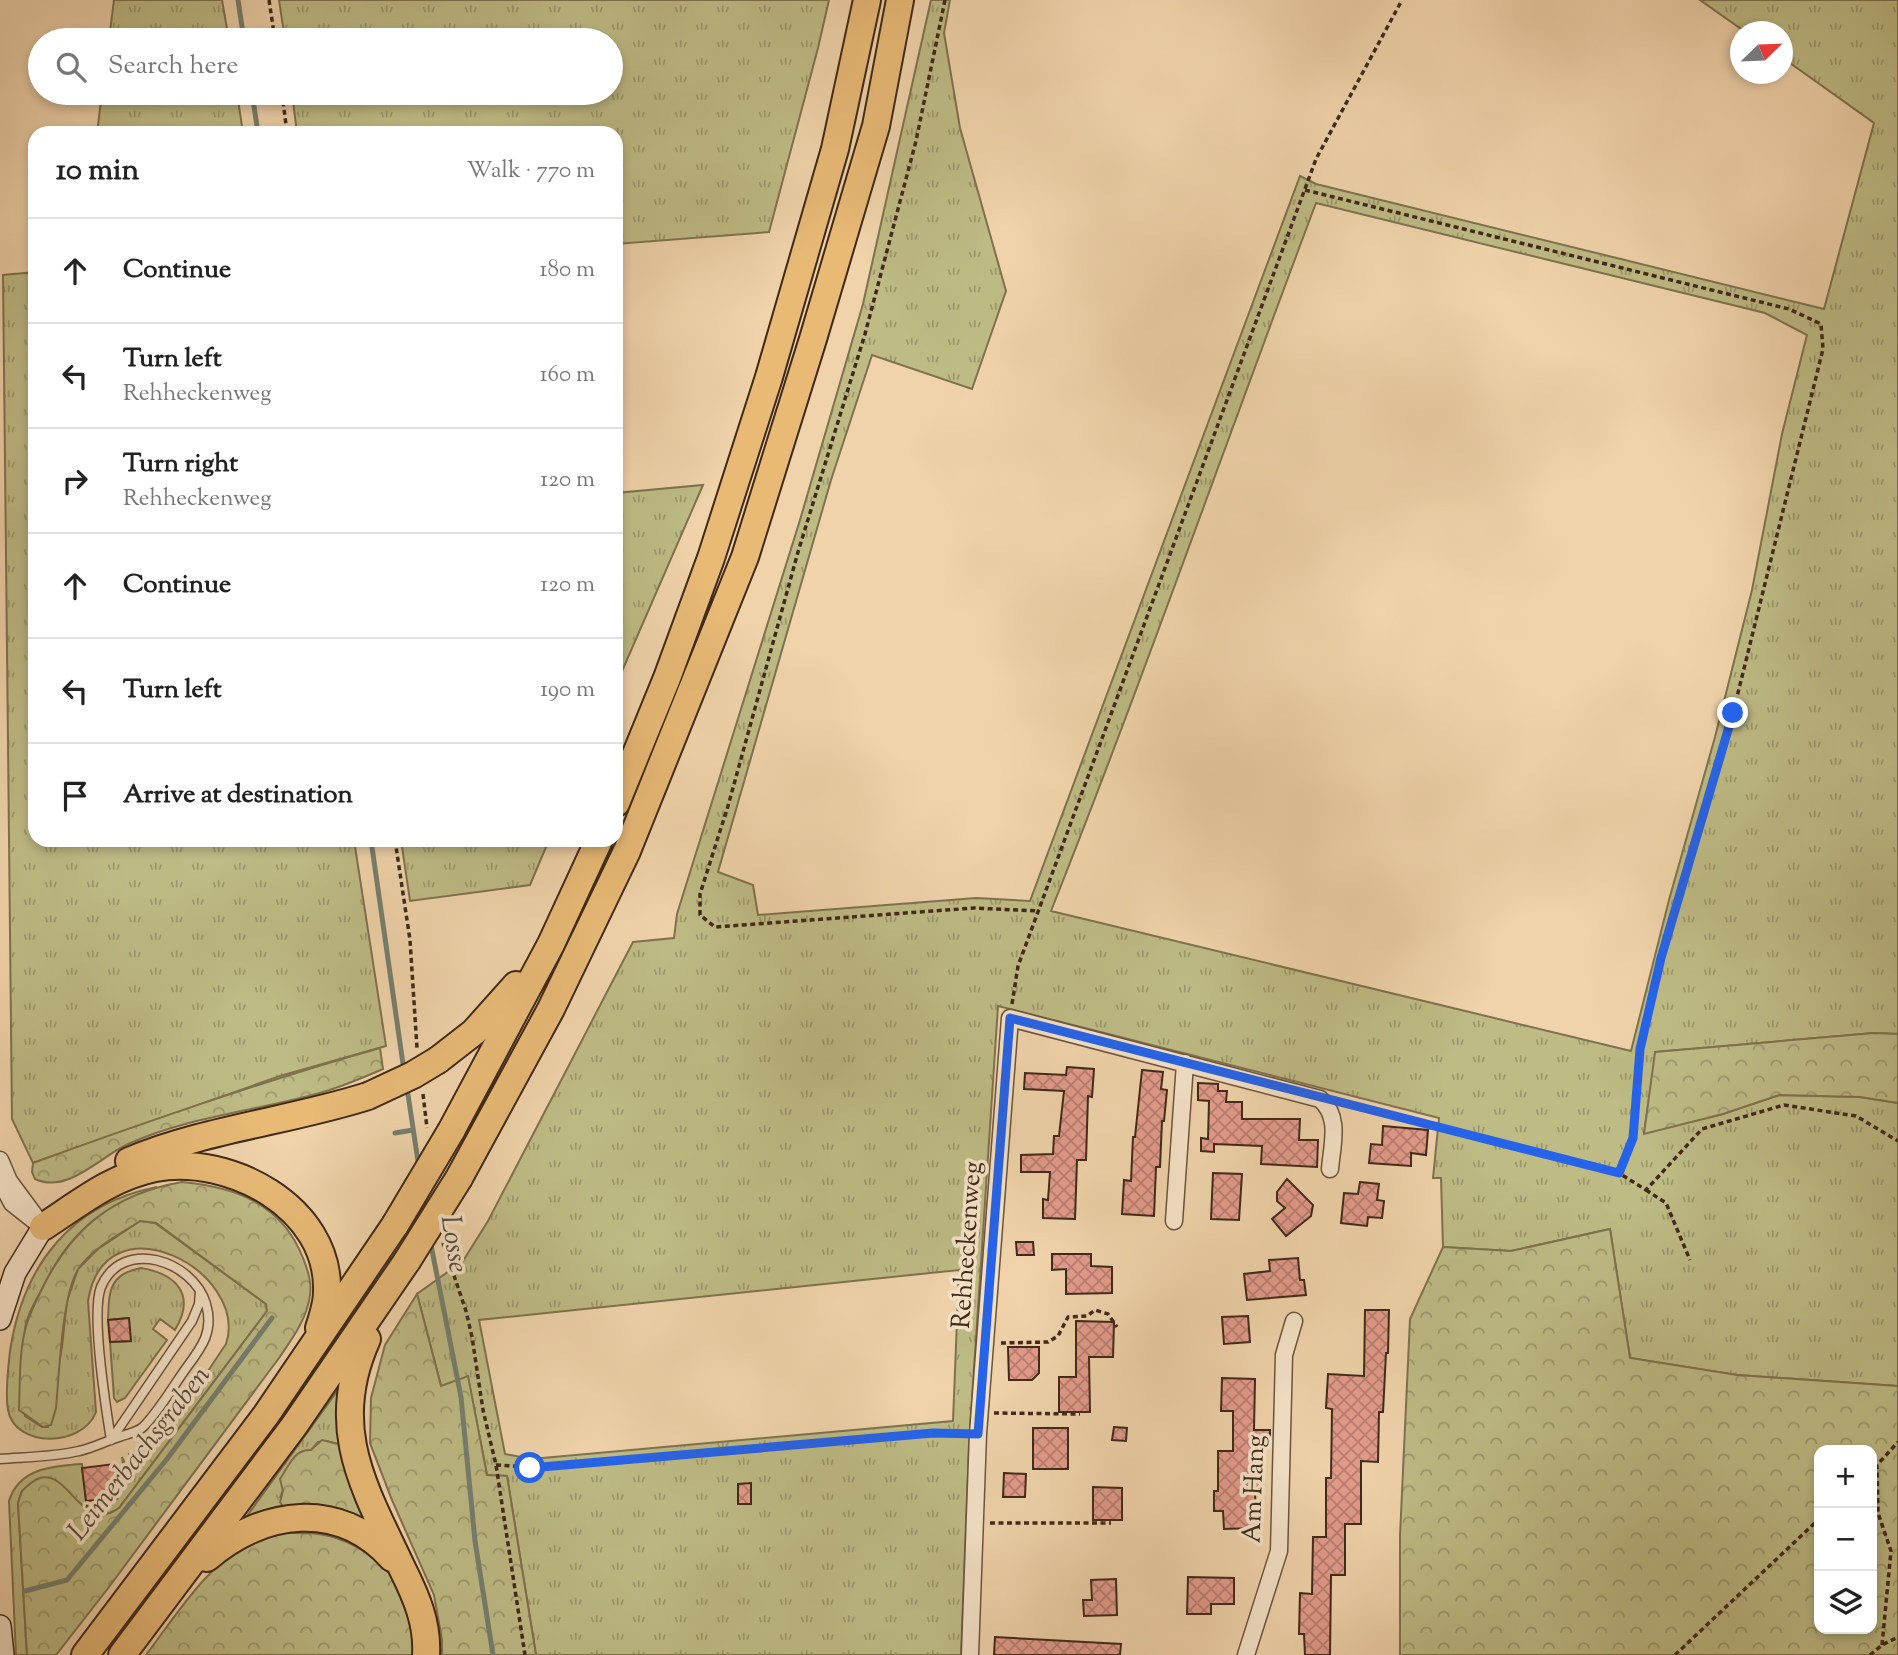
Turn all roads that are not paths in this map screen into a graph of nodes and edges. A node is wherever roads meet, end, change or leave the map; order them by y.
1 (867, 0) edge
2 (900, 0) edge
3 (623, 786) edge
4 (596, 847) edge
5 (551, 943) junction
6 (1185, 1063) junction
7 (0, 1160) edge
8 (1330, 1169) dead end
9 (0, 1180) edge
10 (1174, 1221) dead end
11 (43, 1227) junction
12 (400, 1272) junction
13 (200, 1290) junction
14 (0, 1319) edge
15 (1294, 1321) dead end
16 (313, 1348) junction
17 (111, 1440) junction
18 (0, 1459) edge
19 (407, 1579) junction
20 (175, 1587) junction
21 (0, 1626) edge
22 (2, 1655) edge
23 (85, 1655) edge
24 (122, 1655) edge
25 (426, 1655) edge
26 (970, 1655) edge
27 (1246, 1655) edge

1 - 3 highway
2 - 12 highway, bridge
4 - 5 highway
5 - 11 highway, bridge
5 - 16 highway, bridge
6 - 8 street
6 - 10 street
6 - 26 street, Rehheckenweg
7 - 11 street
9 - 11 street
11 - 14 main road
11 - 16 highway
12 - 19 highway
12 - 20 highway
13 - 17 lane
13 - 17 lane
13 - 17 lane
15 - 27 street, Am Hang
16 - 23 highway
17 - 18 lane
19 - 20 highway
19 - 25 highway
20 - 24 highway
21 - 22 main road

